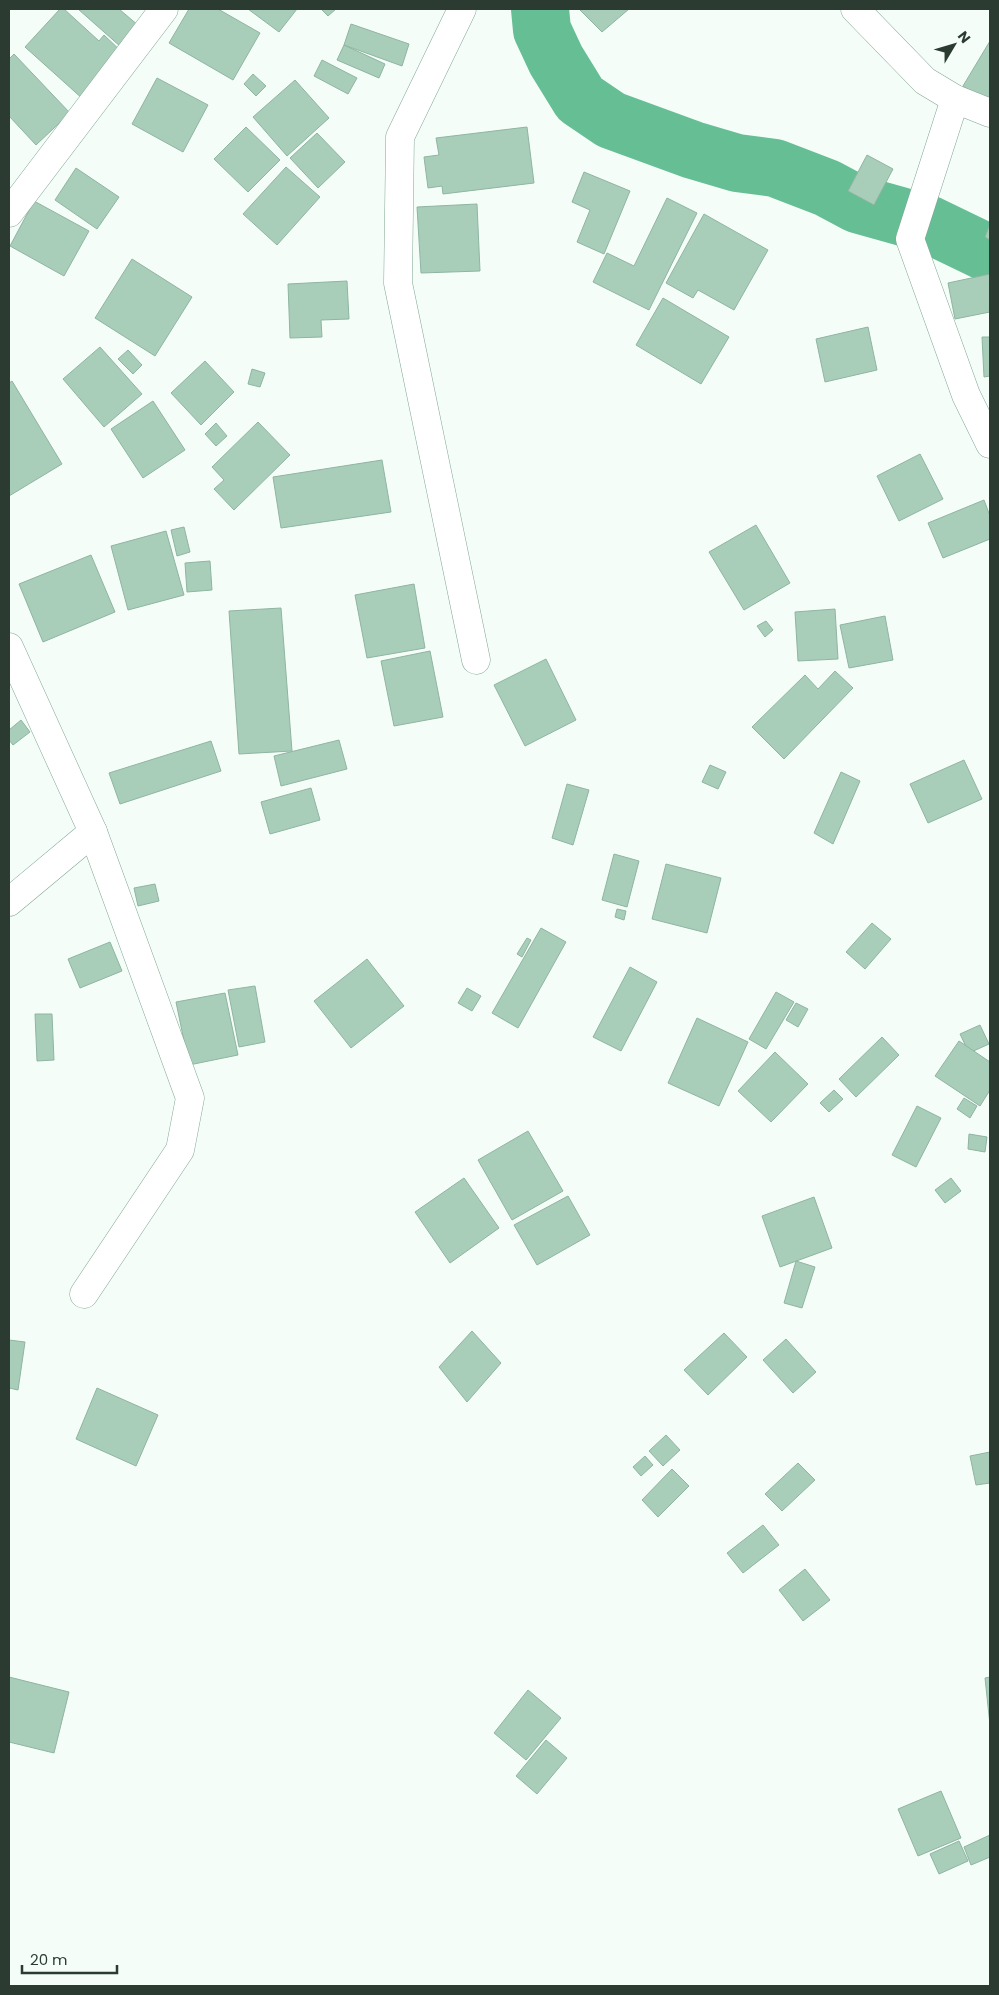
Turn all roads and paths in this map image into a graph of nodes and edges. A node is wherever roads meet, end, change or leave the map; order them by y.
1 (164, 9) edge
2 (462, 9) edge
3 (855, 9) edge
4 (955, 99) junction
5 (990, 113) edge
6 (9, 213) edge
7 (990, 444) edge
8 (476, 660) dead end
9 (13, 666) edge
10 (93, 832) junction
11 (9, 902) edge
12 (84, 1294) dead end

1 - 6 street
2 - 8 street
3 - 4 street
4 - 5 street
4 - 7 street
9 - 10 street
10 - 11 street
10 - 12 street

